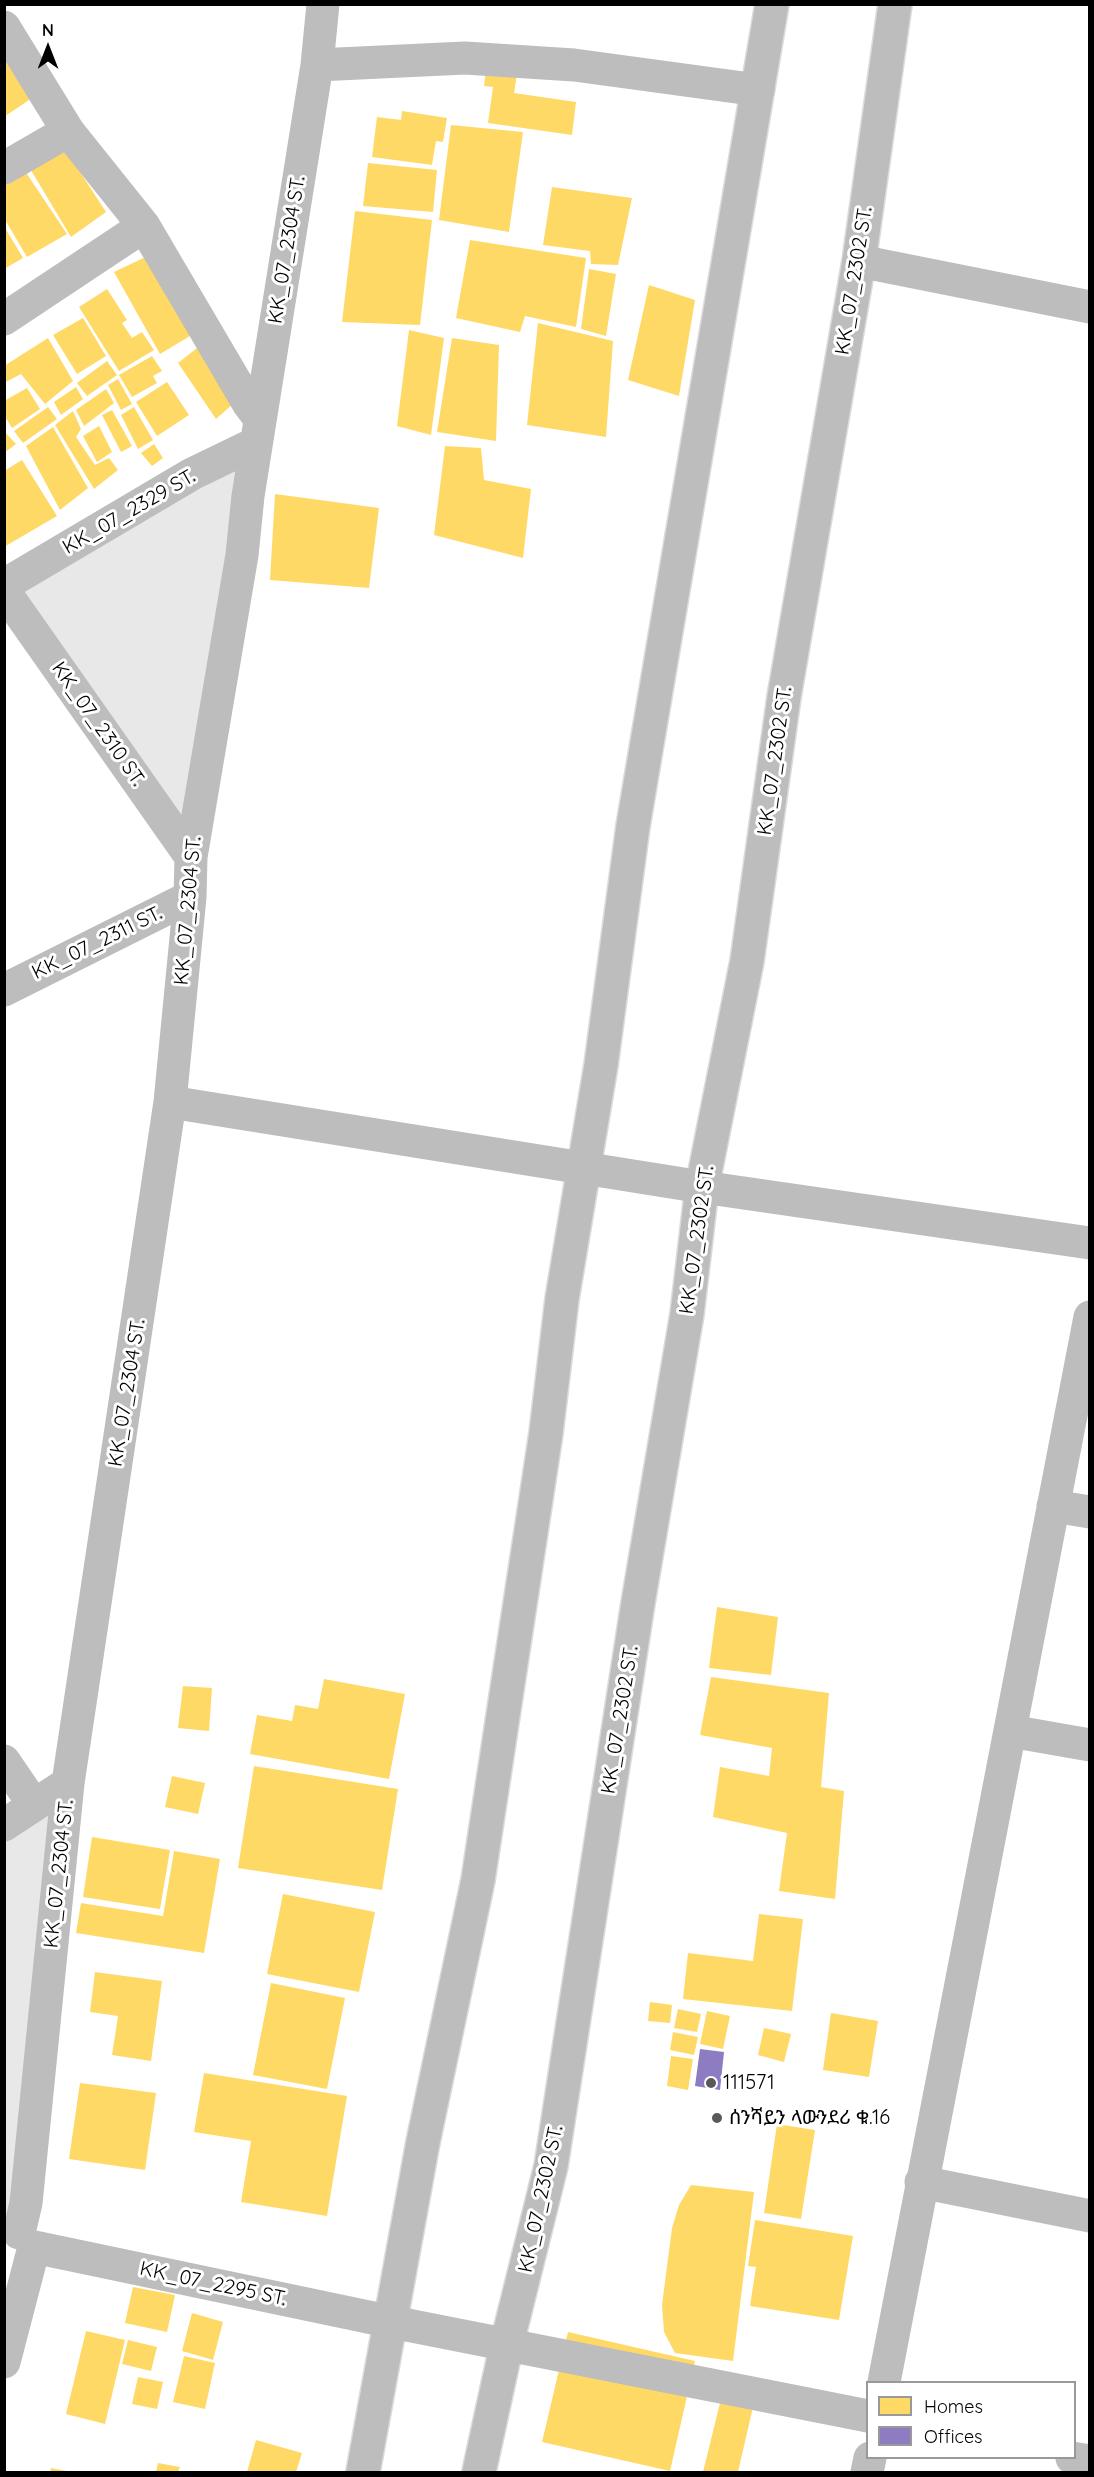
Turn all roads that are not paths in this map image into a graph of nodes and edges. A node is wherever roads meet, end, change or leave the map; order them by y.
1 (323, 4) edge
2 (772, 4) edge
3 (895, 4) edge
4 (4, 27) edge
5 (317, 65) junction
6 (758, 90) junction
7 (68, 131) junction
8 (4, 168) edge
9 (144, 226) junction
10 (859, 261) junction
11 (1089, 307) edge
12 (4, 319) edge
13 (258, 431) junction
14 (4, 585) edge
15 (4, 591) edge
16 (191, 857) junction
17 (190, 897) junction
18 (6, 986) edge
19 (170, 1102) junction
20 (584, 1168) junction
21 (702, 1187) junction
22 (1089, 1243) edge
23 (1089, 1317) edge
24 (1086, 1362) edge
25 (1053, 1506) junction
26 (1089, 1512) edge
27 (1010, 1731) junction
28 (1089, 1745) edge
29 (4, 1761) edge
30 (68, 1783) junction
31 (34, 1805) junction
32 (4, 1825) edge
33 (921, 2182) junction
34 (1089, 2216) edge
35 (19, 2233) edge
36 (392, 2322) junction
37 (507, 2343) junction
38 (4, 2362) edge
39 (884, 2381) edge
40 (866, 2416) edge
41 (363, 2472) edge
42 (479, 2472) edge

1 - 5 street, KK_07_2304 ST.
2 - 6 street
3 - 10 street, KK_07_2302 ST.
4 - 7 street
5 - 6 street
5 - 13 street, KK_07_2304 ST.
6 - 20 street
7 - 8 street
7 - 9 street
9 - 12 street
9 - 13 street
10 - 11 street
10 - 21 street, KK_07_2302 ST.
13 - 14 street, KK_07_2329 ST.
13 - 16 street, KK_07_2304 ST.
15 - 16 street, KK_07_2310 ST.
16 - 17 street, KK_07_2304 ST.
17 - 18 street, KK_07_2311 ST.
17 - 19 street, KK_07_2304 ST.
19 - 20 street
19 - 30 street, KK_07_2304 ST.
20 - 21 street
20 - 36 street
21 - 22 street
21 - 37 street, KK_07_2302 ST.
23 - 24 street
24 - 25 street
25 - 26 street
25 - 27 street
27 - 28 street
27 - 33 street
29 - 31 street
30 - 31 street
30 - 35 street, KK_07_2304 ST.
31 - 32 street
33 - 34 street
33 - 39 street
35 - 36 street, KK_07_2295 ST.
35 - 38 street, KK_07_2304 ST.
36 - 37 street, KK_07_2295 ST.
36 - 41 street
37 - 40 street, KK_07_2295 ST.
37 - 42 street, KK_07_2302 ST.

